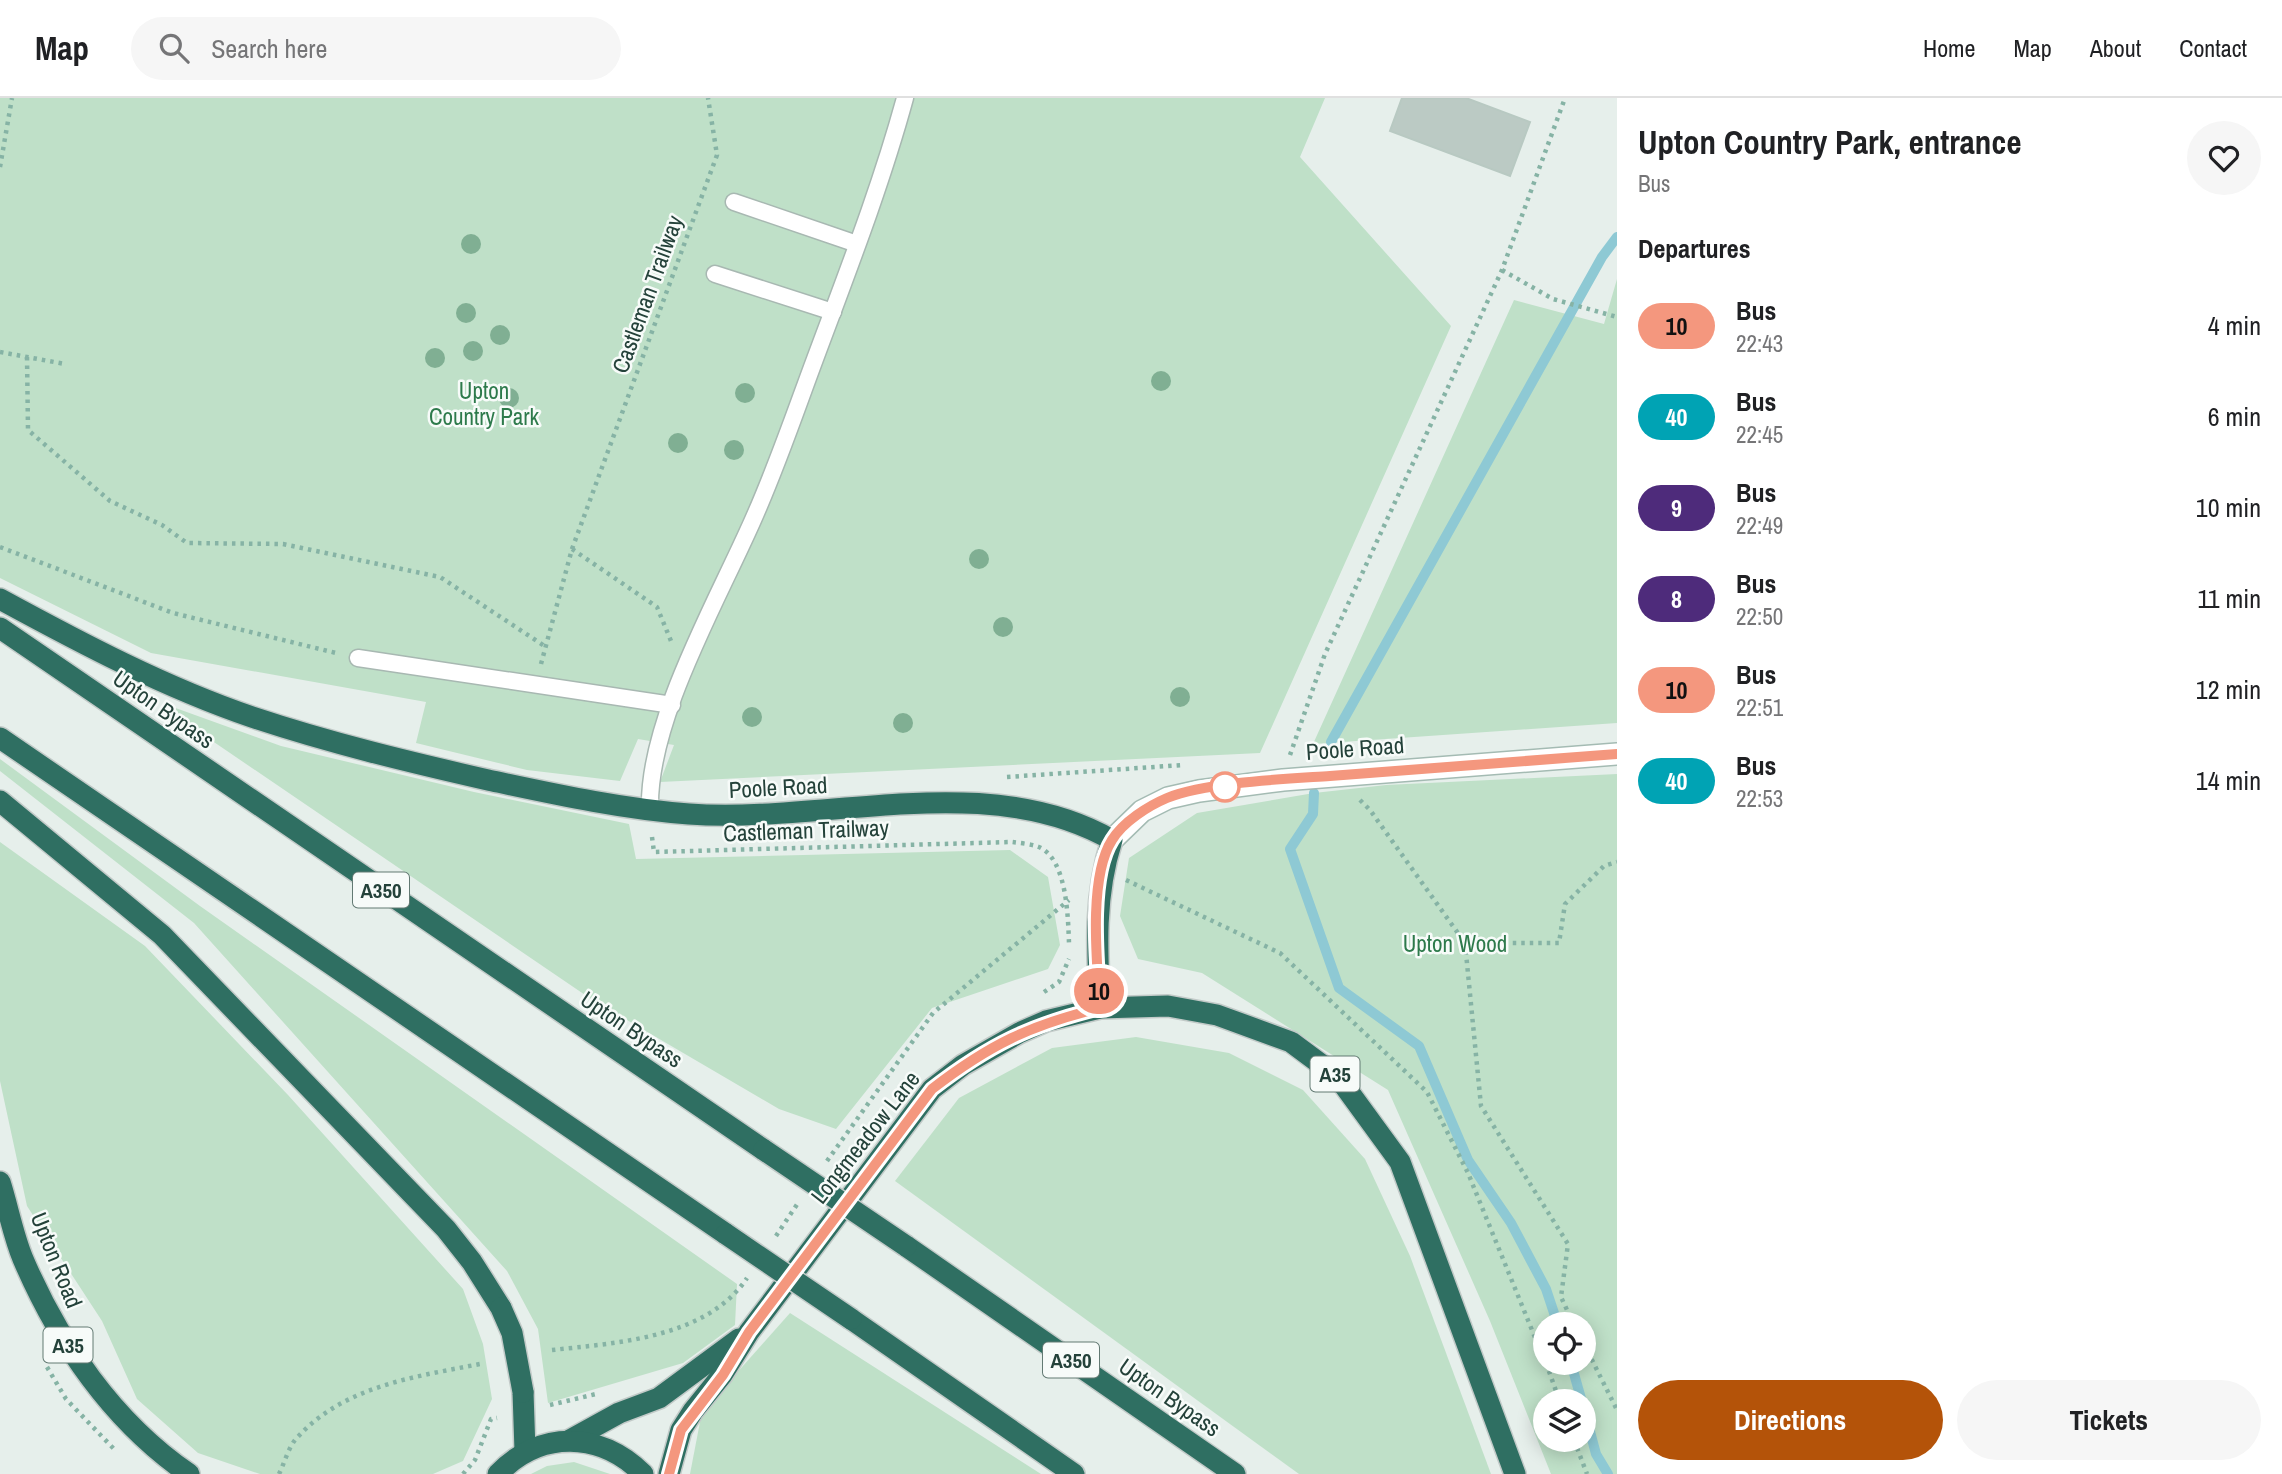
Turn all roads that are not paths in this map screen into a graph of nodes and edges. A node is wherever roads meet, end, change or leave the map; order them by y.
1 (905, 98) edge
2 (734, 202) dead end
3 (857, 244) junction
4 (715, 274) dead end
5 (833, 312) junction
6 (0, 599) edge
7 (0, 628) edge
8 (358, 658) road end
9 (672, 705) junction
10 (0, 738) edge
11 (1617, 754) edge
12 (0, 801) edge
13 (650, 810) junction
14 (1112, 840) junction
15 (1100, 1008) junction
16 (0, 1182) edge
17 (749, 1332) junction
18 (570, 1440) junction
19 (525, 1451) junction
20 (189, 1474) edge
21 (498, 1474) edge
22 (643, 1474) edge
23 (669, 1474) edge
24 (1074, 1474) edge
25 (1235, 1474) edge
26 (1515, 1474) edge

1 - 3 lane
2 - 3 lane
3 - 5 lane
4 - 5 lane
5 - 9 lane
6 - 13 highway, Poole Road
7 - 25 highway, Upton Bypass / A350, bridge
8 - 9 lane
9 - 13 lane
10 - 24 highway, bridge
11 - 14 main road, Poole Road
12 - 19 highway, bridge
13 - 14 highway, Poole Road
14 - 15 highway, Poole Road
15 - 17 highway, Longmeadow Lane / A35
15 - 26 highway, A35
16 - 20 highway, Upton Road / A35
17 - 18 highway, Longmeadow Lane / A35
17 - 23 highway, Longmeadow Lane / A35
18 - 19 highway
18 - 22 highway
19 - 21 highway

